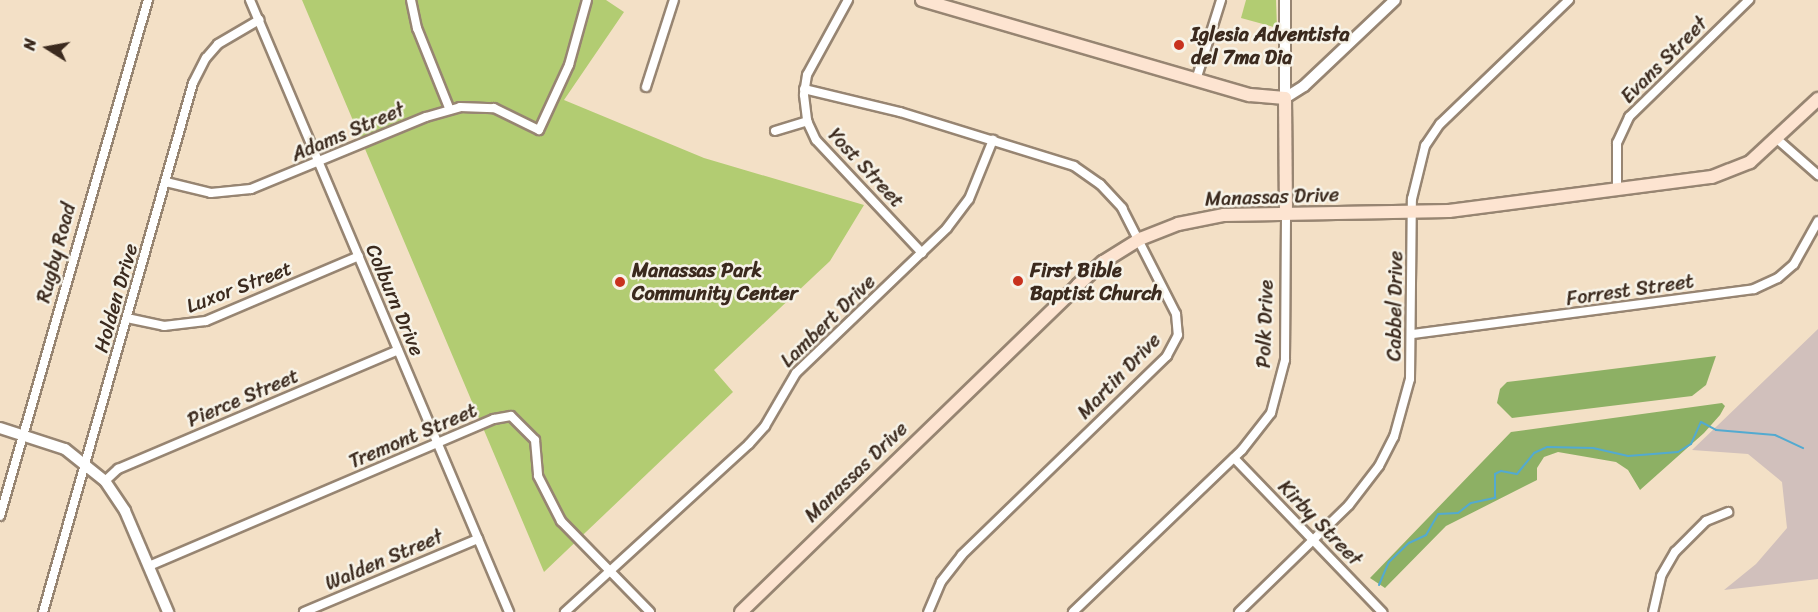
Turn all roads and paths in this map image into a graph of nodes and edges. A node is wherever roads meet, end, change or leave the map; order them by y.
1 (148, 0) edge
2 (250, 0) edge
3 (411, 0) edge
4 (588, 0) edge
5 (674, 0) edge
6 (848, 0) edge
7 (922, 0) edge
8 (1221, 0) edge
9 (1285, 0) edge
10 (1395, 0) edge
11 (1569, 0) edge
12 (1749, 0) edge
13 (259, 20) junction
14 (1196, 80) junction
15 (646, 87) dead end
16 (804, 89) junction
17 (1285, 98) junction
18 (1818, 99) edge
19 (450, 110) junction
20 (807, 121) junction
21 (776, 131) dead end
22 (1777, 139) junction
23 (993, 140) junction
24 (318, 162) junction
25 (1818, 175) edge
26 (166, 182) junction
27 (1617, 189) junction
28 (1412, 213) junction
29 (1286, 214) junction
30 (1818, 220) edge
31 (1140, 239) junction
32 (922, 253) junction
33 (359, 256) junction
34 (127, 318) junction
35 (1413, 334) junction
36 (398, 350) junction
37 (0, 428) edge
38 (23, 434) junction
39 (438, 444) junction
40 (1234, 458) junction
41 (86, 464) junction
42 (105, 481) junction
43 (1728, 512) dead end
44 (0, 516) edge
45 (478, 539) junction
46 (1313, 540) junction
47 (149, 566) junction
48 (611, 574) junction
49 (43, 612) edge
50 (168, 612) edge
51 (304, 612) edge
52 (509, 612) edge
53 (565, 612) edge
54 (650, 612) edge
55 (741, 612) edge
56 (928, 612) edge
57 (1073, 612) edge
58 (1239, 612) edge
59 (1382, 612) edge
60 (1653, 612) edge

1 - 38 street, Rugby Road
2 - 13 street, Colburn Drive
3 - 19 street
4 - 19 street, Adams Street
5 - 15 street
6 - 16 street, Yost Street
7 - 14 main road
8 - 14 street
9 - 17 street
10 - 17 street
11 - 28 street, Cabbel Drive
12 - 27 street, Evans Street
13 - 24 street, Colburn Drive
13 - 26 street, Holden Drive
14 - 17 main road
16 - 20 street, Yost Street
16 - 23 street, Martin Drive
17 - 29 main road, Polk Drive
18 - 22 main road, Manassas Drive
19 - 24 street, Adams Street
20 - 21 street
20 - 32 street, Yost Street
22 - 25 street
22 - 27 main road, Manassas Drive
23 - 31 street, Martin Drive
23 - 32 street, Lambert Drive
24 - 26 street, Adams Street
24 - 33 street, Colburn Drive
26 - 34 street, Holden Drive
27 - 28 main road, Manassas Drive
28 - 29 main road, Manassas Drive
28 - 35 street, Cabbel Drive
29 - 31 main road, Manassas Drive
29 - 40 street, Polk Drive
30 - 35 street, Forrest Street
31 - 55 main road, Manassas Drive
31 - 56 street, Martin Drive
32 - 48 street, Lambert Drive
33 - 34 street, Luxor Street
33 - 36 street, Colburn Drive
34 - 41 street, Holden Drive
35 - 46 street, Cabbel Drive
36 - 39 street, Colburn Drive
36 - 42 street, Pierce Street
37 - 38 street
38 - 41 street
38 - 44 street, Rugby Road
39 - 45 street, Colburn Drive
39 - 47 street, Tremont Street
39 - 48 street, Tremont Street
40 - 46 street, Kirby Street
40 - 57 street, Polk Drive
41 - 42 street
41 - 49 street, Holden Drive
42 - 47 street
43 - 60 street
45 - 51 street, Walden Street
45 - 52 street, Colburn Drive
46 - 58 street, Cabbel Drive
46 - 59 street, Kirby Street
47 - 50 street
48 - 53 street, Lambert Drive
48 - 54 street, Tremont Street

